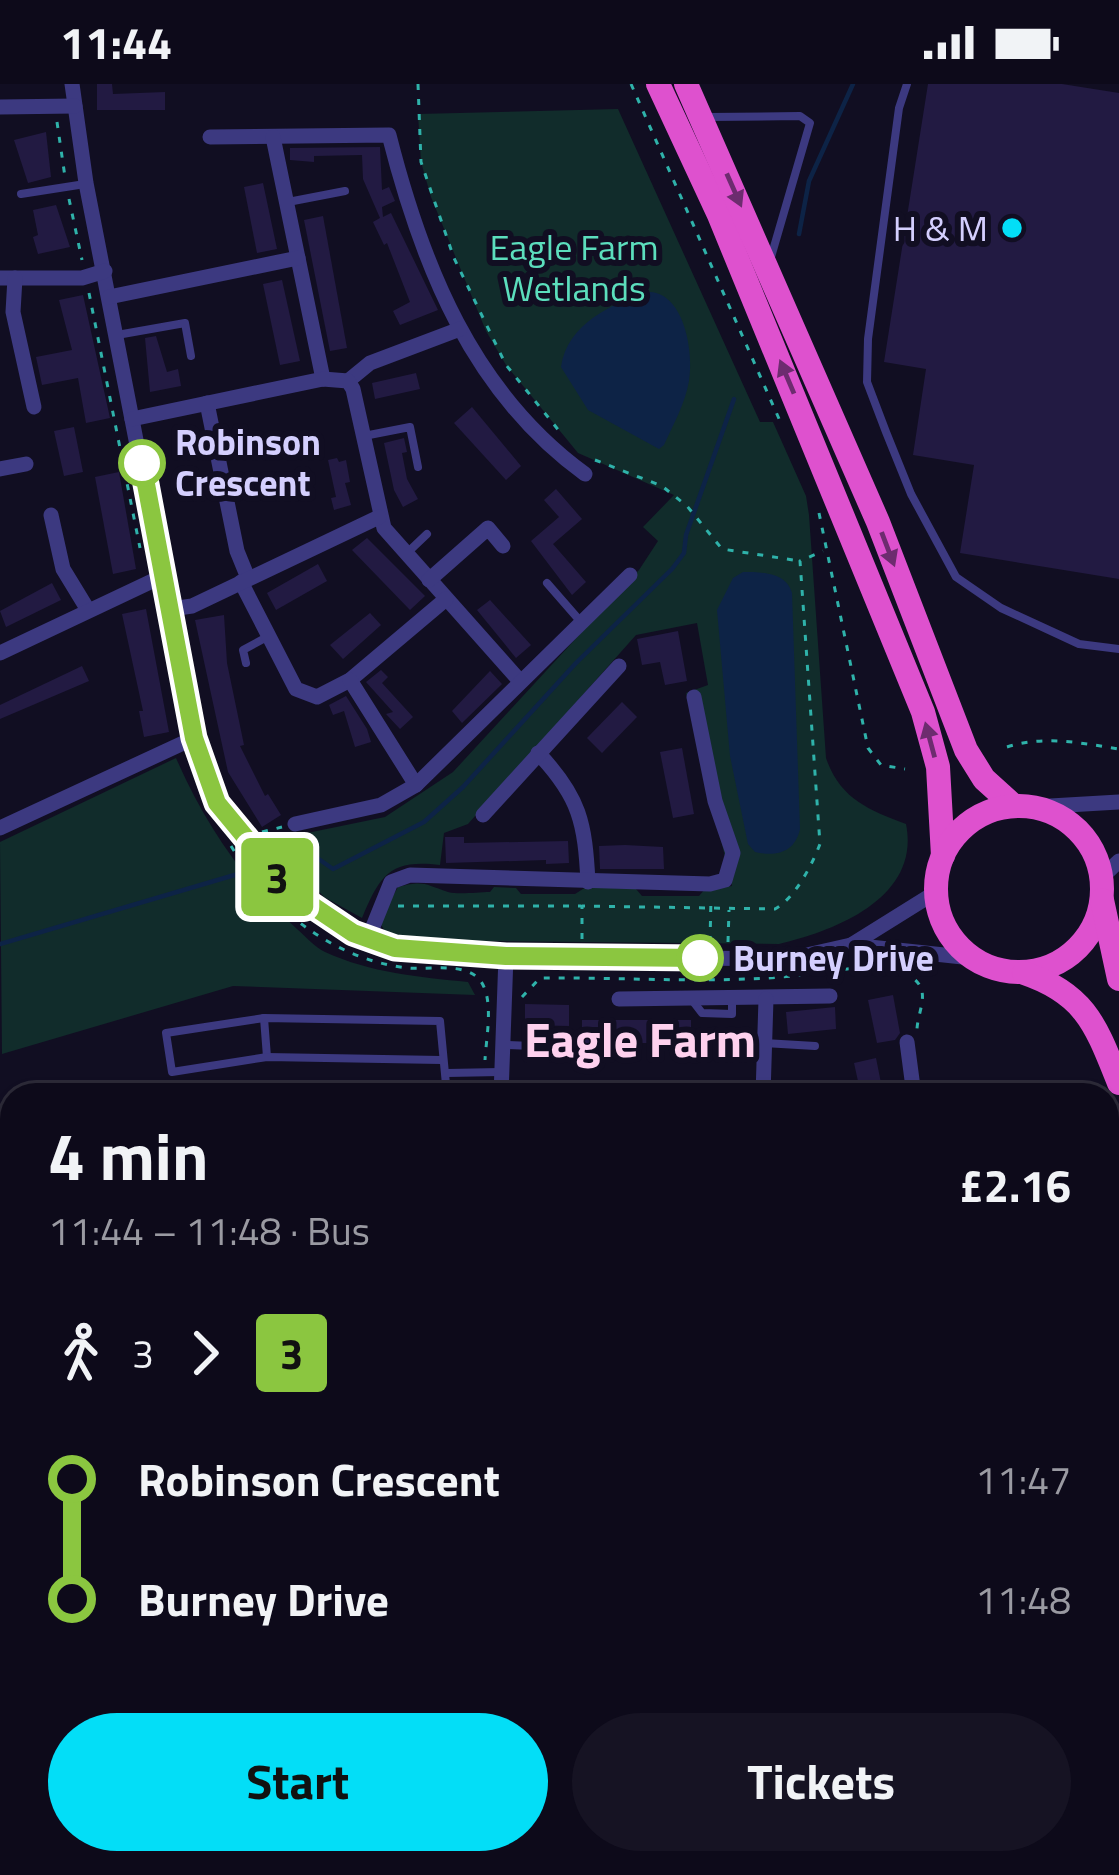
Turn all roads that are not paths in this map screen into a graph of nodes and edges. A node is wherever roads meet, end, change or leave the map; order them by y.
1 (72, 84) edge
2 (658, 84) edge
3 (686, 84) edge
4 (907, 84) edge
5 (74, 106) junction
6 (0, 107) edge
7 (701, 117) junction
8 (274, 136) junction
9 (210, 137) dead end
10 (86, 184) junction
11 (345, 191) dead end
12 (21, 194) dead end
13 (286, 200) junction
14 (298, 258) junction
15 (768, 268) junction
16 (105, 272) junction
17 (8, 278) edge
18 (109, 297) junction
19 (460, 329) junction
20 (116, 335) junction
21 (191, 356) dead end
22 (323, 379) junction
23 (348, 381) junction
24 (207, 403) junction
25 (34, 407) dead end
26 (132, 419) junction
27 (363, 436) junction
28 (26, 464) dead end
29 (418, 467) dead end
30 (590, 467) road end
31 (0, 469) edge
32 (51, 515) dead end
33 (379, 517) junction
34 (428, 534) dead end
35 (503, 546) dead end
36 (406, 554) junction
37 (630, 574) dead end
38 (165, 575) junction
39 (244, 580) junction
40 (429, 580) junction
41 (548, 583) dead end
42 (446, 599) junction
43 (88, 610) junction
44 (171, 610) junction
45 (581, 622) junction
46 (268, 636) junction
47 (1119, 650) edge
48 (0, 653) edge
49 (246, 663) dead end
50 (619, 666) dead end
51 (350, 680) junction
52 (519, 680) junction
53 (694, 697) dead end
54 (194, 738) junction
55 (538, 754) junction
56 (416, 784) junction
57 (1119, 802) edge
58 (1023, 807) junction
59 (483, 815) dead end
60 (295, 824) road end
61 (0, 827) edge
62 (943, 856) junction
63 (1107, 879) edge
64 (588, 882) junction
65 (936, 892) junction
66 (368, 939) junction
67 (850, 945) junction
68 (506, 956) junction
69 (971, 958) junction
70 (1021, 973) junction
71 (1119, 979) edge
72 (830, 996) dead end
73 (619, 999) dead end
74 (766, 999) junction
75 (264, 1018) junction
76 (907, 1042) dead end
77 (763, 1043) junction
78 (503, 1045) junction
79 (557, 1046) dead end
80 (815, 1046) dead end
81 (267, 1058) junction
82 (441, 1060) junction
83 (447, 1072) junction
84 (503, 1072) junction
85 (447, 1083) edge
86 (502, 1083) edge
87 (763, 1083) edge
88 (908, 1083) edge
89 (1119, 1083) edge

1 - 5 street
62 -> 2 highway
3 - 7 highway
4 - 47 lane
5 - 6 street
5 - 10 street
7 -> 15 highway
7 - 15 lane
8 - 9 street
8 - 13 street
8 - 19 street
10 - 12 lane
10 - 16 street
11 - 13 lane
13 - 14 street
14 - 18 street
14 - 22 street
15 -> 58 highway
16 - 17 street
16 - 18 street
17 - 25 street
18 - 20 street
19 - 23 street
19 - 30 street
20 - 21 lane
20 - 26 street
22 - 23 street
22 - 24 street
23 - 27 street
24 - 26 street
24 - 39 street
26 - 38 street
27 - 29 lane
27 - 33 street
28 - 31 street
32 - 43 street
33 - 36 street
33 - 39 street
34 - 36 lane
35 - 40 street
36 - 40 street
37 - 45 street
38 - 43 street
38 - 44 street
39 - 44 street
39 - 46 street
40 - 42 street
41 - 45 lane
42 - 51 street
42 - 52 street
43 - 48 street
44 - 54 street
45 - 52 street
46 - 49 lane
46 - 51 street
50 - 55 street
51 - 56 street
52 - 56 street
53 - 64 street
54 - 61 street
54 - 66 street
55 - 59 street
55 - 64 street
56 - 60 street
57 - 58 street
58 - 62 highway
58 - 63 highway
62 - 65 highway
63 - 70 highway
63 - 71 highway
64 - 66 street
65 - 67 street
65 - 69 highway
66 - 68 street
67 - 68 street
67 - 69 street
68 - 78 street
69 - 70 highway
70 - 89 highway
72 - 74 street
73 - 74 street
74 - 77 street
75 - 81 lane
75 - 81 lane
75 - 82 lane
76 - 88 street
77 - 80 lane
77 - 87 street
78 - 79 lane
78 - 84 street
81 - 82 lane
82 - 83 lane
83 - 84 lane
83 - 85 lane
84 - 86 street

